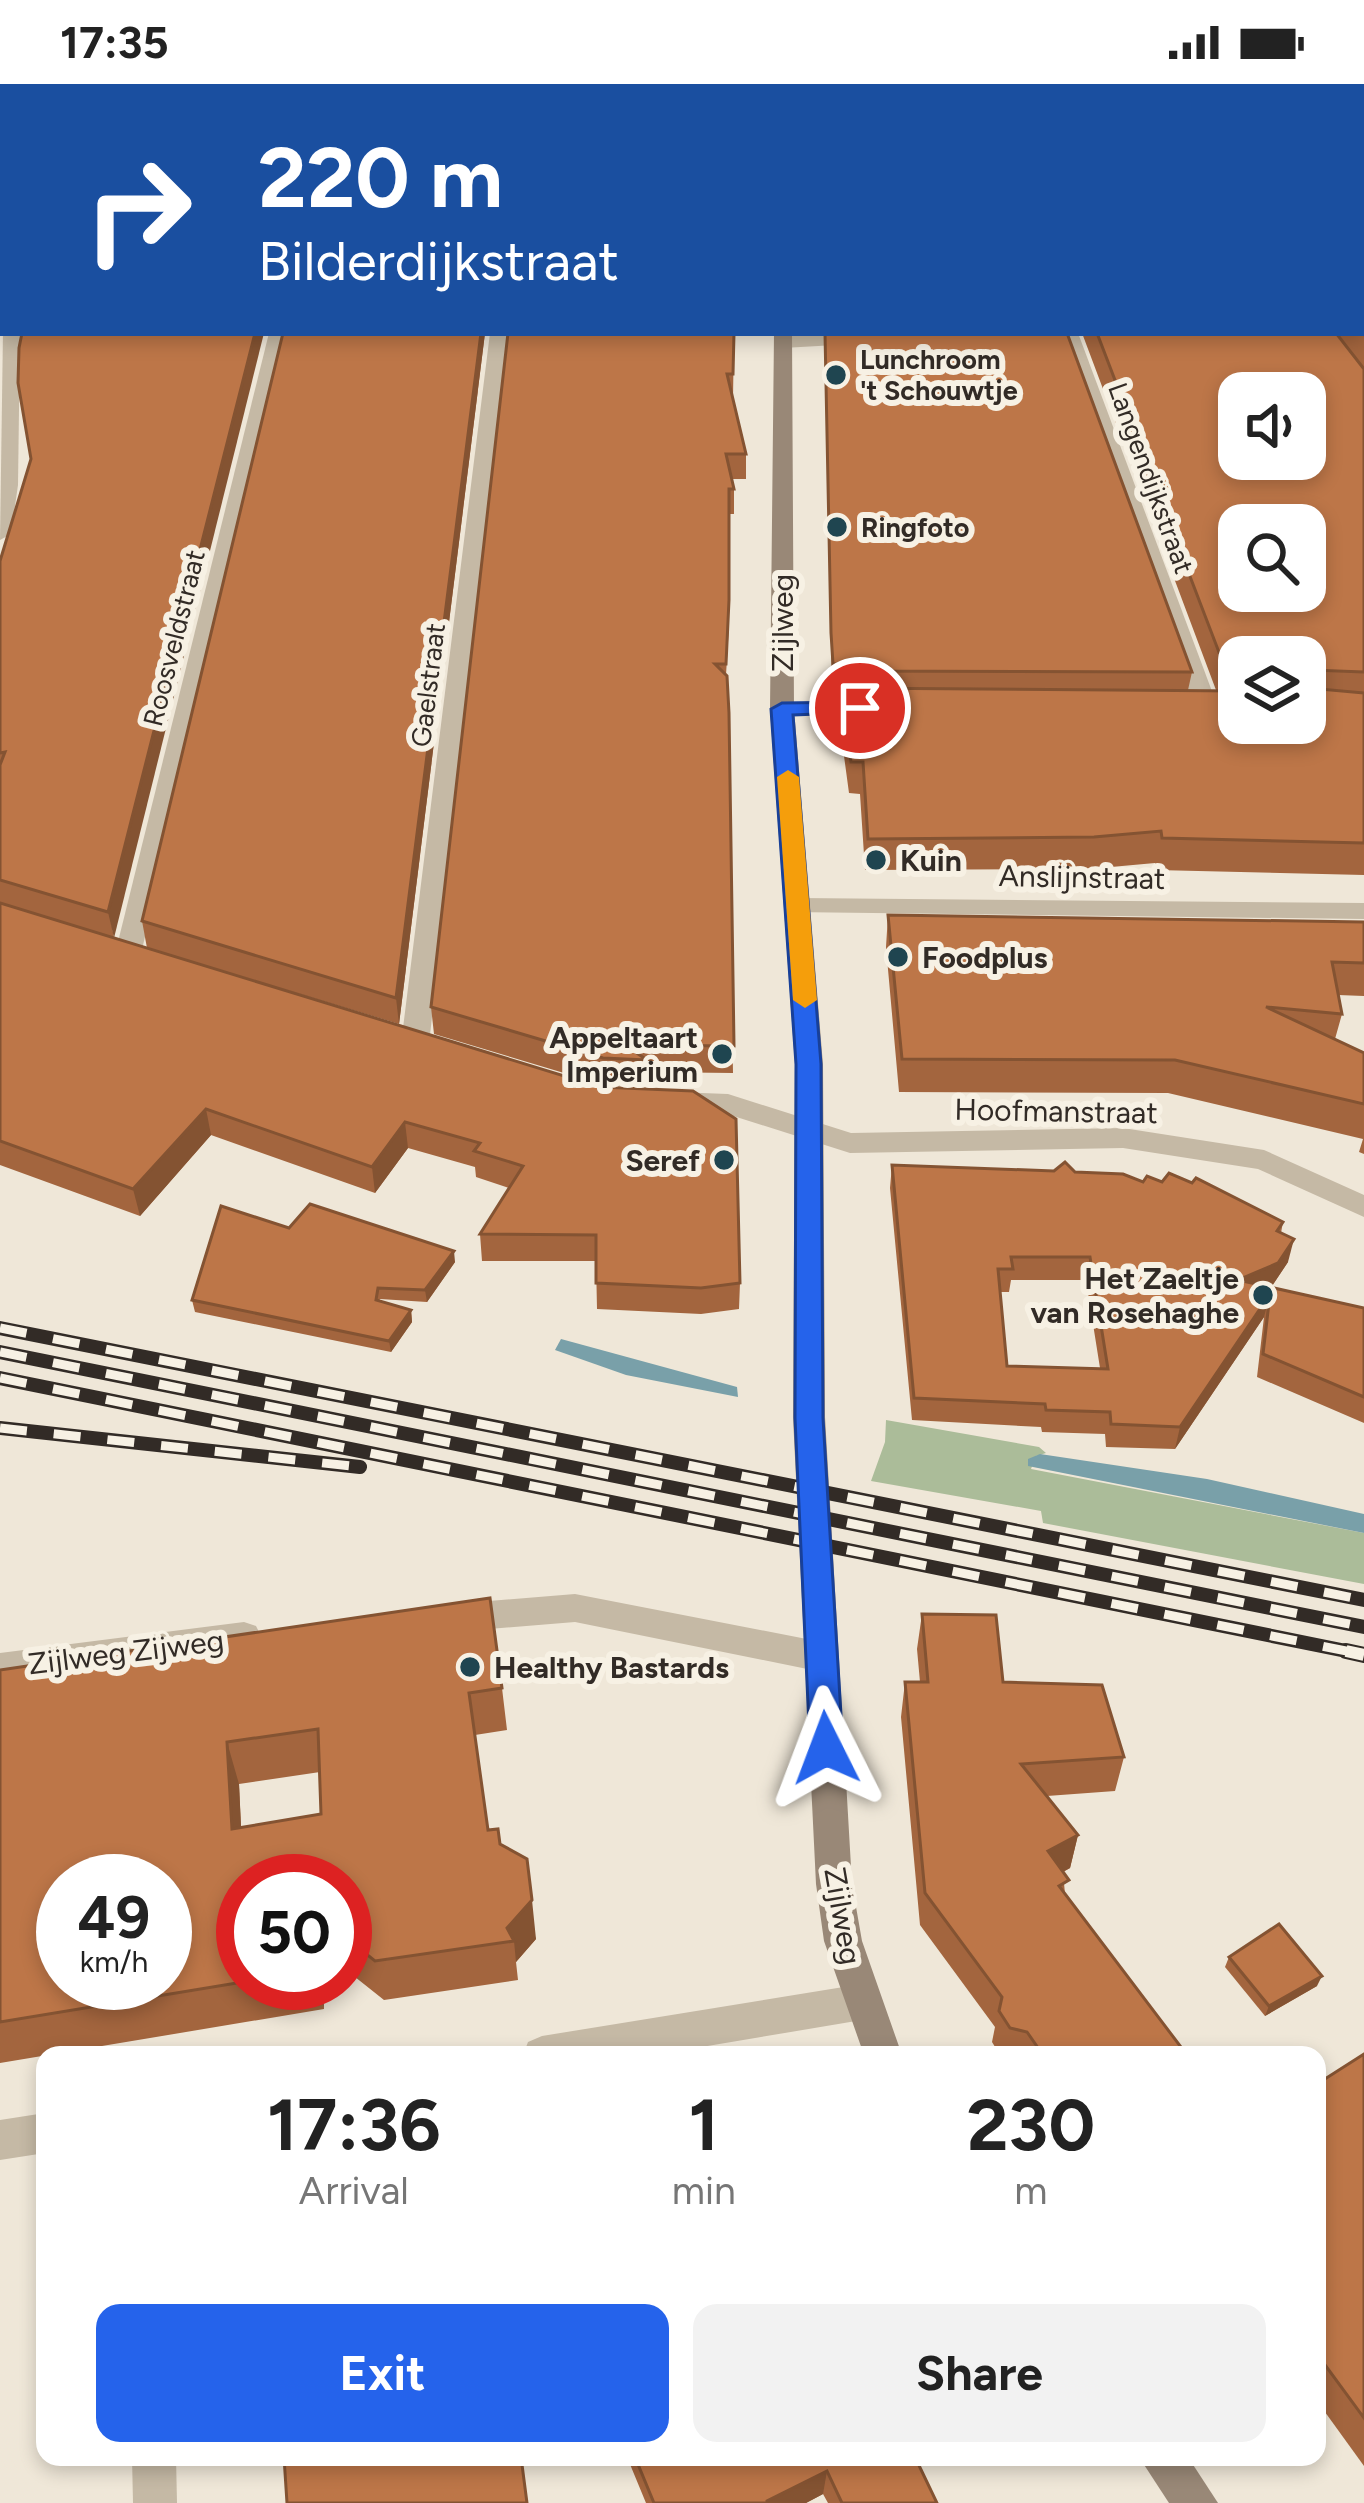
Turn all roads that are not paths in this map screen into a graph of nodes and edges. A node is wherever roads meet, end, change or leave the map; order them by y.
1 (10, 336) edge
2 (277, 336) edge
3 (499, 336) edge
4 (1070, 336) edge
5 (783, 338) edge
6 (893, 338) edge
7 (0, 534) edge
8 (908, 708) edge
9 (782, 709) junction
10 (1218, 710) edge
11 (799, 907) junction
12 (1364, 911) edge
13 (128, 958) edge
14 (415, 1044) edge
15 (644, 1101) edge
16 (811, 1128) junction
17 (1364, 1207) edge
18 (409, 1622) edge
19 (267, 1634) edge
20 (822, 1657) junction
21 (0, 1669) edge
22 (862, 2002) junction
23 (596, 2046) edge
24 (880, 2046) edge
25 (36, 2134) edge
26 (0, 2140) edge
27 (154, 2466) edge
28 (1168, 2466) edge
29 (155, 2503) edge
30 (1196, 2503) edge

1 - 7 street
2 - 13 street, Roosveldstraat
3 - 14 street, Gaelstraat
4 - 10 street, Langendijkstraat
5 - 6 street
5 - 9 main road, Zijlweg
8 - 9 street
9 - 11 main road, Zijlweg
11 - 12 street, Anslijnstraat
11 - 16 main road, Zijlweg
15 - 16 street, Hoofmanstraat
16 - 17 street, Hoofmanstraat
16 - 20 main road, Zijlweg
18 - 20 street
19 - 21 street, Zijlweg Zijweg
20 - 22 main road, Zijlweg
22 - 23 street
22 - 24 main road, Zijlweg
25 - 26 street
27 - 29 street
28 - 30 main road

